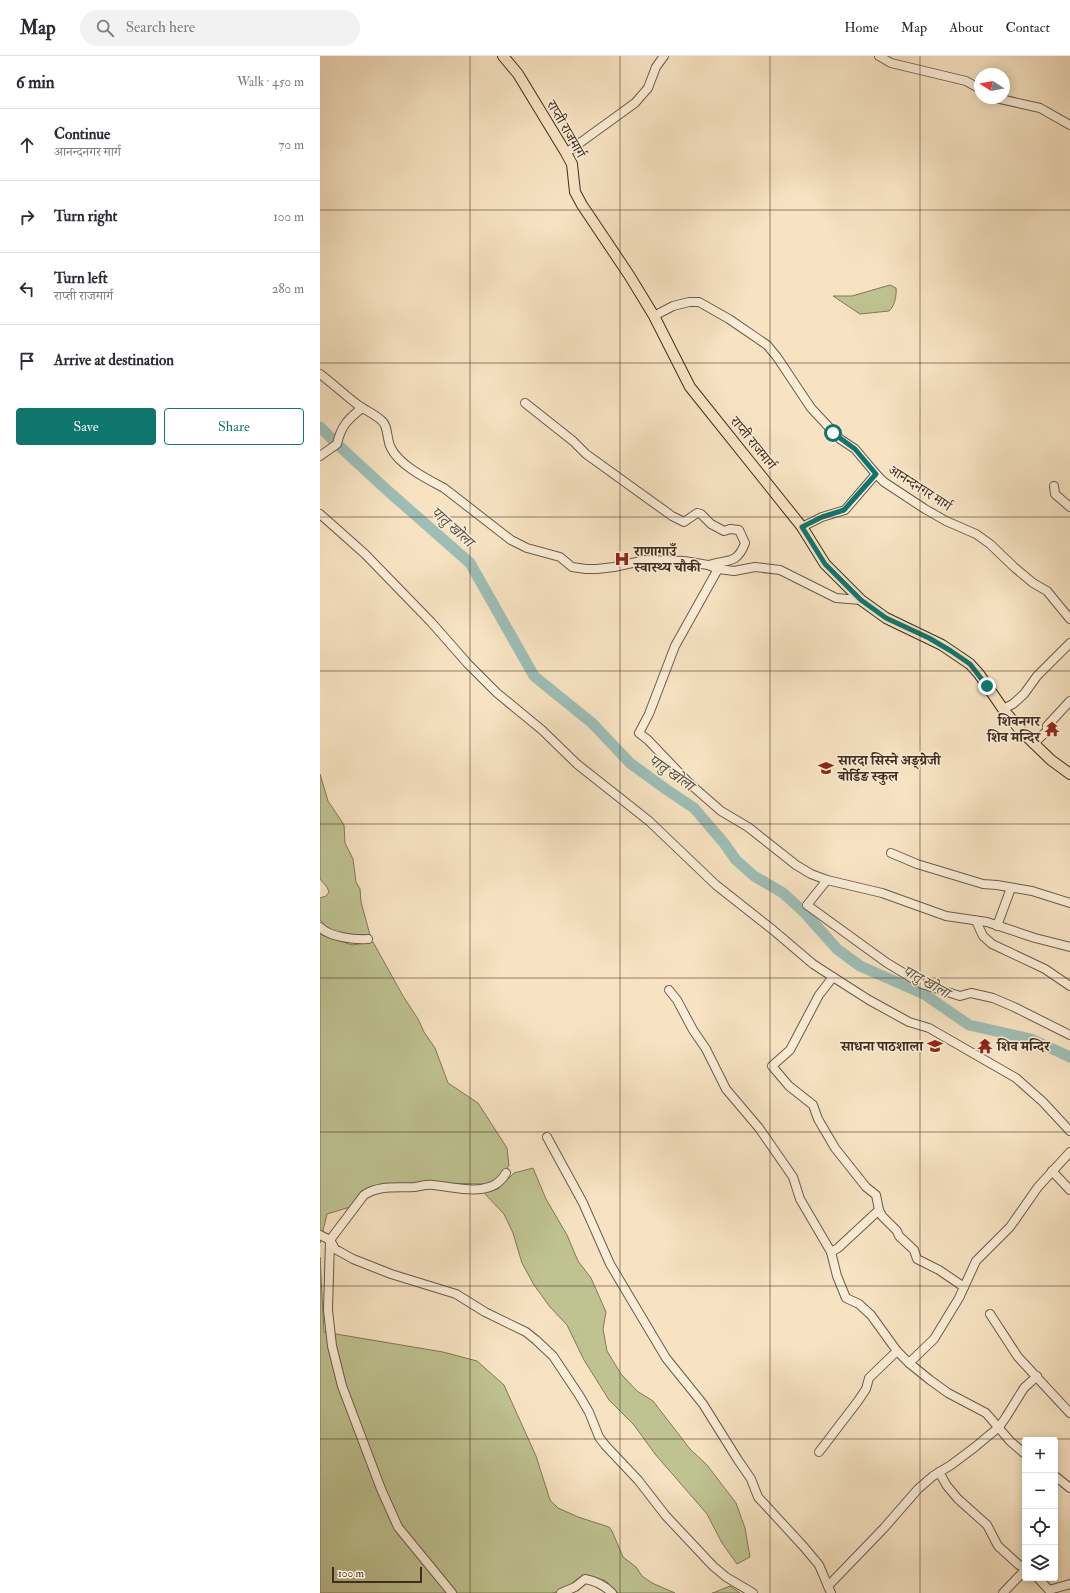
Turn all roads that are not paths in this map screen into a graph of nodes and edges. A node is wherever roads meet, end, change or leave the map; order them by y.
1 (503, 56) edge
2 (664, 56) edge
3 (879, 56) edge
4 (974, 86) edge
5 (1010, 101) edge
6 (1070, 125) edge
7 (566, 153) junction
8 (654, 316) junction
9 (320, 374) edge
10 (525, 403) dead end
11 (362, 408) junction
12 (320, 456) edge
13 (876, 474) junction
14 (1054, 486) dead end
15 (1070, 507) edge
16 (320, 514) edge
17 (802, 527) junction
18 (708, 565) junction
19 (718, 569) junction
20 (861, 600) junction
21 (1070, 619) edge
22 (1070, 643) edge
23 (1070, 701) edge
24 (1003, 709) junction
25 (1034, 744) junction
26 (1070, 774) edge
27 (892, 853) dead end
28 (827, 880) junction
29 (1011, 888) junction
30 (1070, 903) edge
31 (976, 920) junction
32 (998, 926) junction
33 (320, 927) edge
34 (368, 939) dead end
35 (1070, 947) edge
36 (833, 977) junction
37 (1070, 986) edge
38 (670, 990) dead end
39 (1070, 1035) edge
40 (1070, 1131) edge
41 (547, 1137) dead end
42 (1070, 1152) edge
43 (1052, 1171) junction
44 (506, 1173) dead end
45 (1070, 1190) edge
46 (879, 1210) junction
47 (320, 1235) edge
48 (330, 1240) junction
49 (831, 1252) junction
50 (964, 1286) junction
51 (990, 1314) dead end
52 (897, 1351) junction
53 (909, 1363) junction
54 (1037, 1376) junction
55 (1070, 1413) edge
56 (999, 1427) junction
57 (1022, 1451) edge
58 (819, 1452) dead end
59 (939, 1472) junction
60 (1058, 1478) edge
61 (1070, 1488) edge
62 (1022, 1567) edge
63 (1022, 1572) edge
64 (1041, 1581) edge
65 (1070, 1584) edge
66 (829, 1589) edge
67 (452, 1593) edge
68 (561, 1593) edge
69 (612, 1593) edge
70 (753, 1593) edge
71 (1002, 1593) edge

1 - 7 main road, राप्ती राजमार्ग
2 - 7 street
3 - 4 street
5 - 6 street
7 - 8 main road, राप्ती राजमार्ग
8 - 13 street, आनन्दनगर मार्ग
8 - 17 main road, राप्ती राजमार्ग
9 - 11 street
10 - 18 street
11 - 12 street
11 - 18 street
13 - 17 street
13 - 21 street, आनन्दनगर मार्ग
14 - 15 street
16 - 36 street
17 - 20 main road, राप्ती राजमार्ग
18 - 19 street
19 - 20 street
19 - 28 street
20 - 24 main road, राप्ती राजमार्ग
22 - 24 street
23 - 25 street
24 - 25 main road, राप्ती राजमार्ग
25 - 26 main road, राप्ती राजमार्ग
27 - 29 street
28 - 31 street
28 - 39 street
29 - 30 street
29 - 32 street
31 - 32 street
31 - 37 street
32 - 35 street
33 - 34 street
36 - 40 street
36 - 46 street
38 - 49 street
41 - 66 street
42 - 43 street
43 - 45 street
43 - 50 street
44 - 48 street
46 - 49 street
46 - 50 street
47 - 48 street
48 - 67 street
48 - 70 street
49 - 52 street
50 - 53 street
51 - 54 street
52 - 53 street
52 - 58 street
53 - 56 street
54 - 55 street
54 - 56 street
56 - 57 street
56 - 59 street
59 - 62 street
59 - 66 street
60 - 61 street
63 - 71 street
64 - 65 street
68 - 69 street

